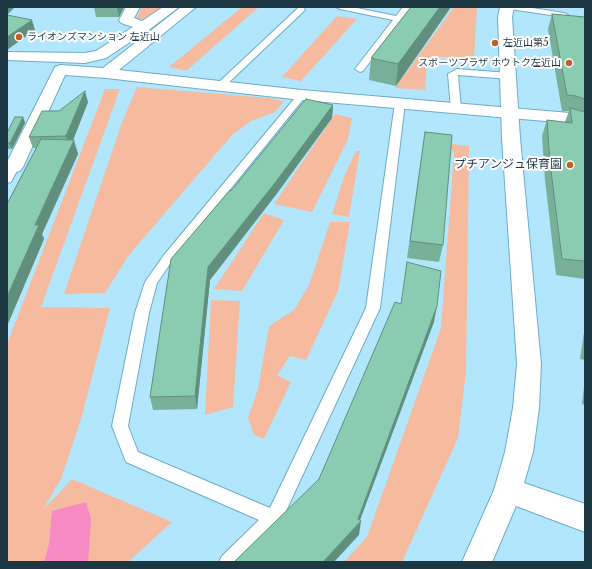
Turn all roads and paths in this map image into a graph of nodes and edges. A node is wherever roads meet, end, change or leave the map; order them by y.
1 (133, 7) edge
2 (172, 7) edge
3 (189, 7) edge
4 (340, 7) edge
5 (407, 7) edge
6 (507, 7) edge
7 (510, 7) edge
8 (301, 10) dead end
9 (564, 15) edge
10 (399, 19) junction
11 (145, 26) junction
12 (7, 56) edge
13 (360, 69) dead end
14 (106, 73) junction
15 (509, 76) junction
16 (220, 86) junction
17 (302, 94) junction
18 (400, 103) junction
19 (456, 108) junction
20 (511, 113) junction
21 (585, 123) edge
22 (9, 172) edge
23 (508, 490) junction
24 (274, 518) junction
25 (585, 518) edge
26 (228, 562) edge
27 (477, 562) edge

1 - 11 street
2 - 11 street
3 - 14 street
4 - 10 lane
5 - 10 lane
6 - 15 street
7 - 9 lane
8 - 16 lane
10 - 13 lane
11 - 12 street
14 - 16 street
14 - 22 street
15 - 19 lane
15 - 20 street
16 - 17 street
17 - 18 street
17 - 24 lane
18 - 19 street
18 - 24 lane
19 - 20 street
20 - 21 street
20 - 23 street
23 - 25 street
23 - 27 street
24 - 26 lane

